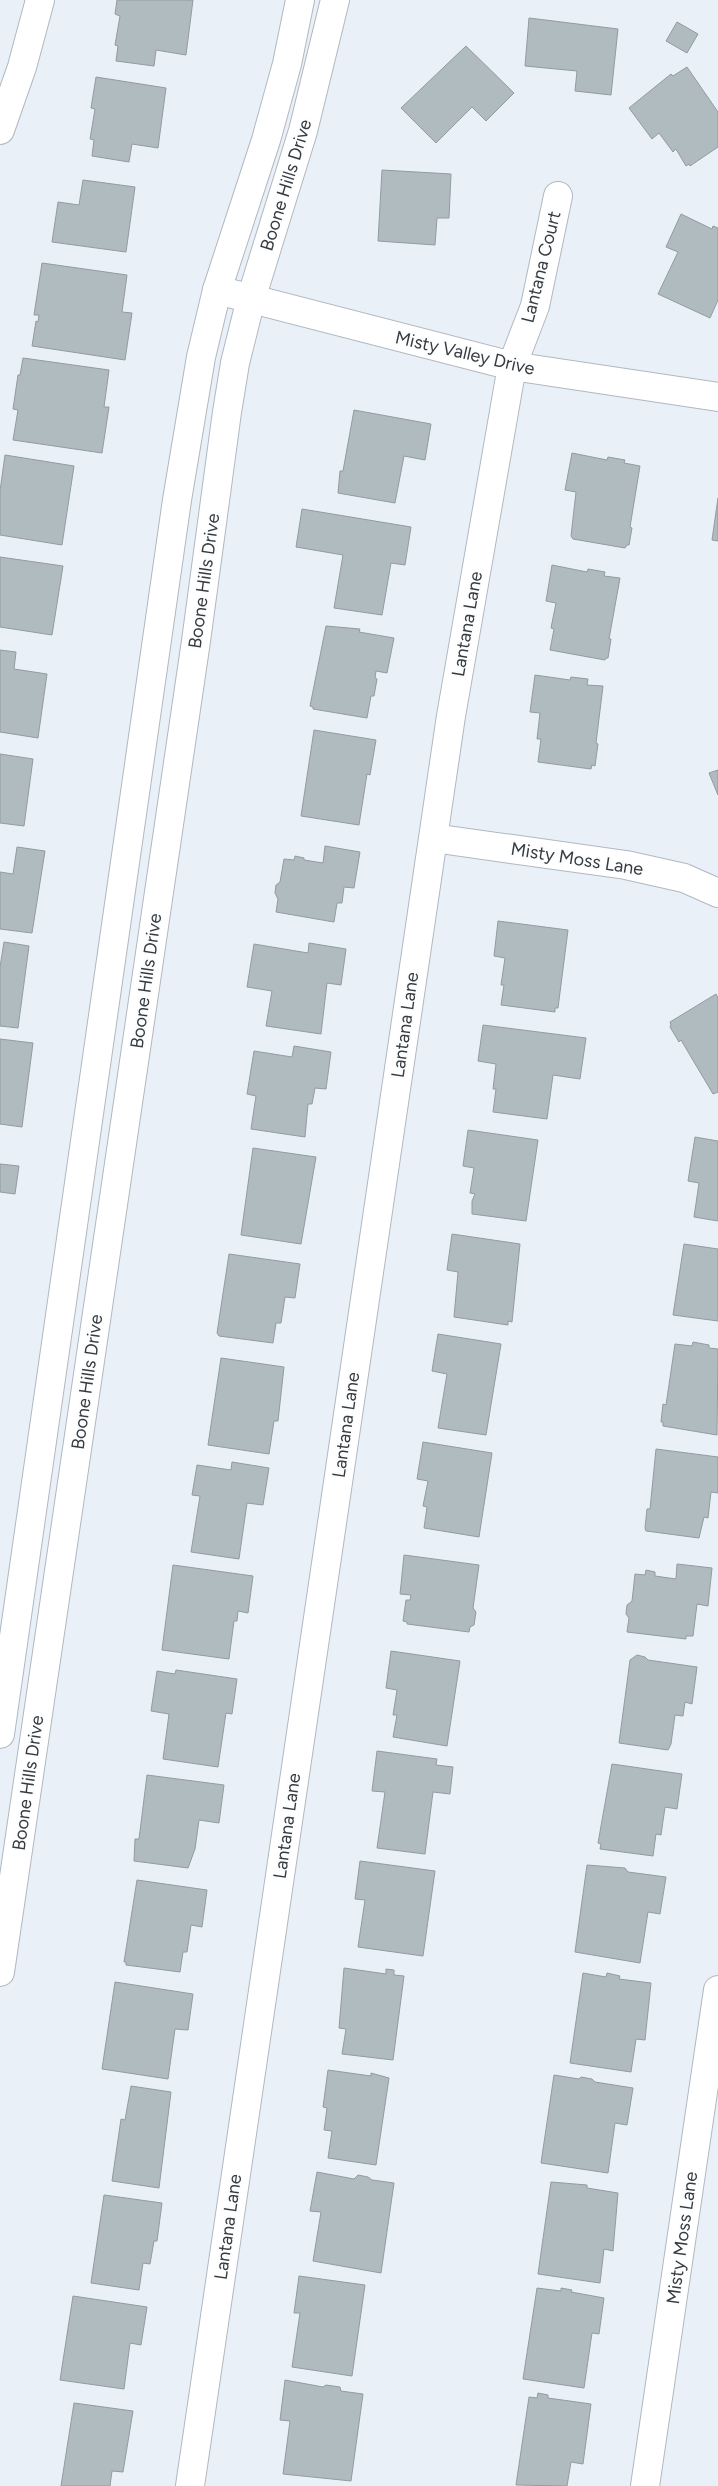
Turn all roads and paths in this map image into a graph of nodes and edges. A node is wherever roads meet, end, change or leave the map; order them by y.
1 (40, 0) edge
2 (300, 0) edge
3 (335, 0) edge
4 (0, 130) edge
5 (558, 196) dead end
6 (217, 290) junction
7 (251, 299) junction
8 (512, 366) junction
9 (718, 397) edge
10 (433, 838) junction
11 (718, 893) edge
12 (0, 1734) edge
13 (9, 1850) edge
14 (0, 1972) edge
15 (718, 1990) edge
16 (190, 2486) edge
17 (645, 2486) edge

1 - 4 street
2 - 6 street, Boone Hills Drive
3 - 7 street, Boone Hills Drive
5 - 8 street, Lantana Court
6 - 7 street, Misty Valley Drive
6 - 12 street, Boone Hills Drive
7 - 8 street, Misty Valley Drive
7 - 13 street, Boone Hills Drive
8 - 9 street, Misty Valley Drive
8 - 10 street, Lantana Lane
10 - 11 street, Misty Moss Lane
10 - 16 street, Lantana Lane
13 - 14 street, Boone Hills Drive
15 - 17 street, Misty Moss Lane

